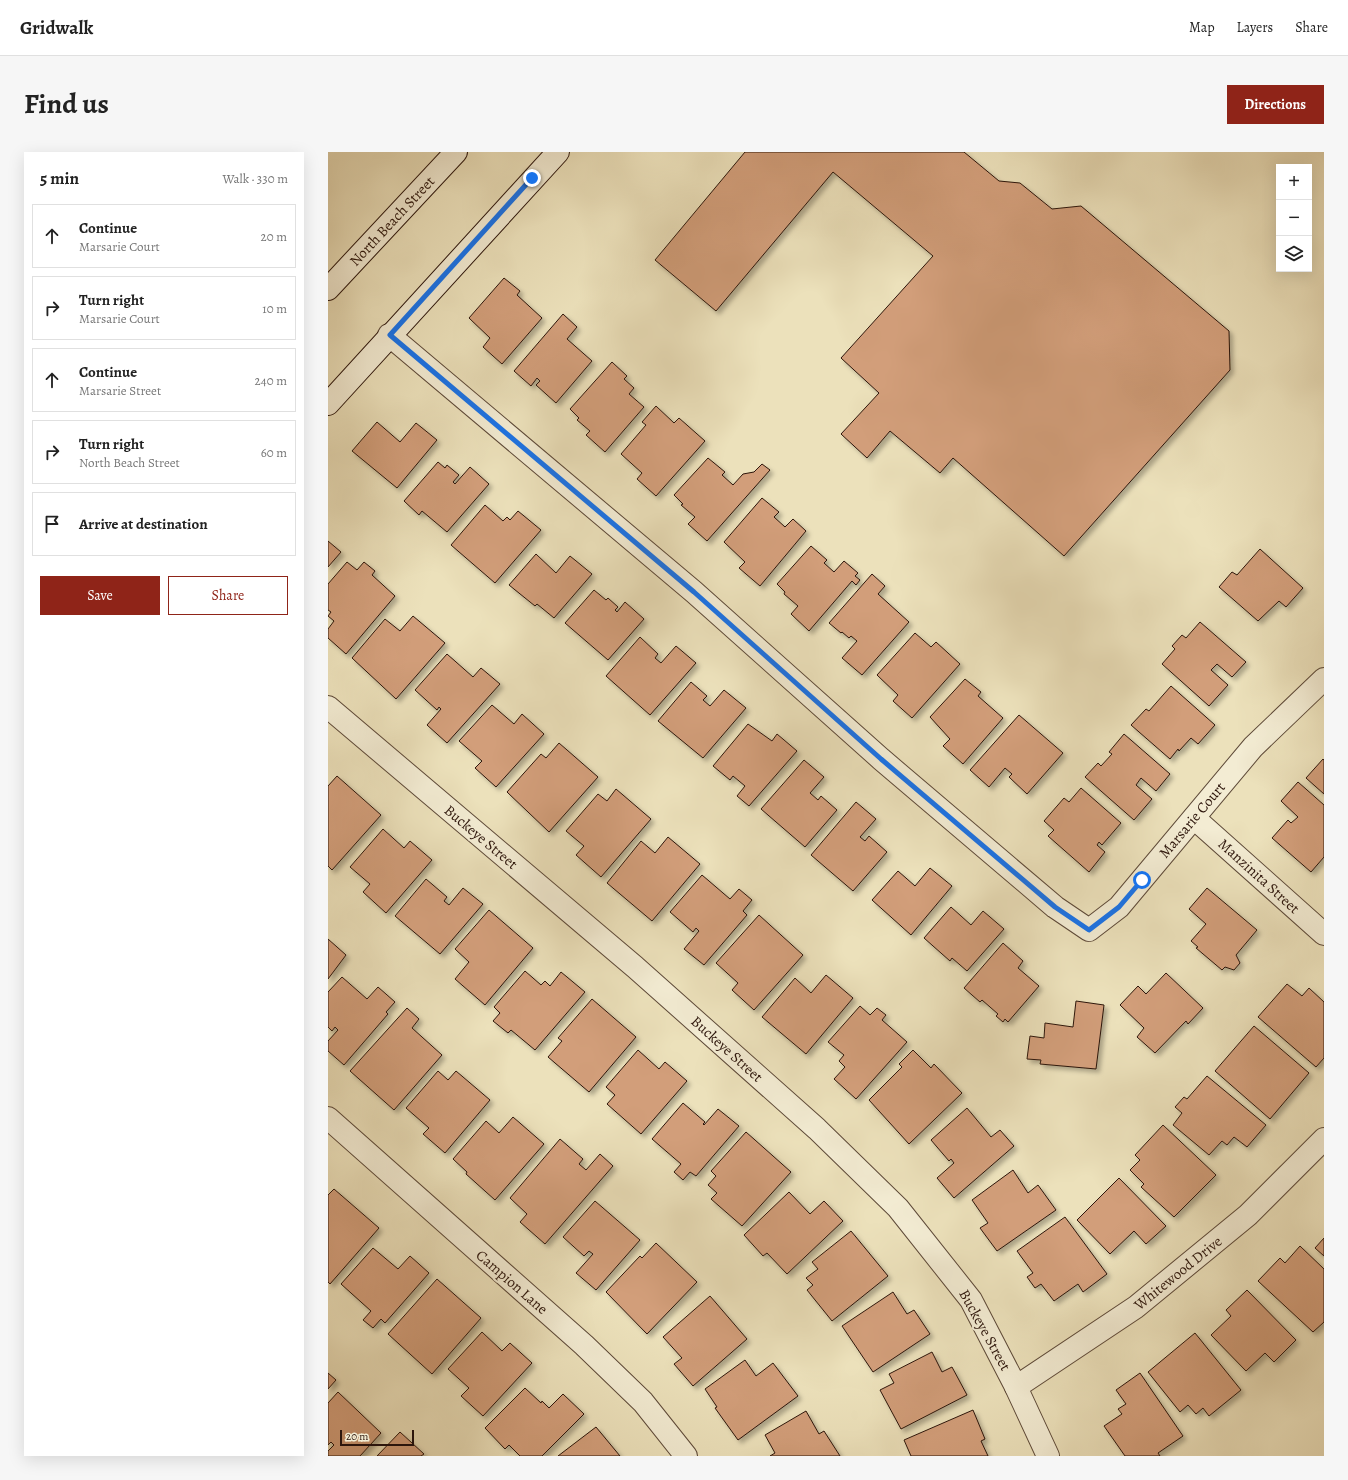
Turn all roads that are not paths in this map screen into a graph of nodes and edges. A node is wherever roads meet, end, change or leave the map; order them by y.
1 (456, 152) edge
2 (558, 152) edge
3 (328, 289) edge
4 (390, 335) junction
5 (328, 404) edge
6 (1324, 679) edge
7 (328, 707) edge
8 (1194, 818) junction
9 (1324, 934) edge
10 (328, 1118) edge
11 (1324, 1139) edge
12 (1016, 1387) junction
13 (686, 1456) edge
14 (1048, 1456) edge

1 - 3 street, North Beach Street
2 - 4 street
4 - 5 street
4 - 8 street, Marsarie Court
6 - 8 street, Marsarie Court
7 - 12 street, Buckeye Street
8 - 9 street, Manzinita Street
10 - 13 street, Campion Lane
11 - 12 street, Whitewood Drive
12 - 14 street, Buckeye Street

